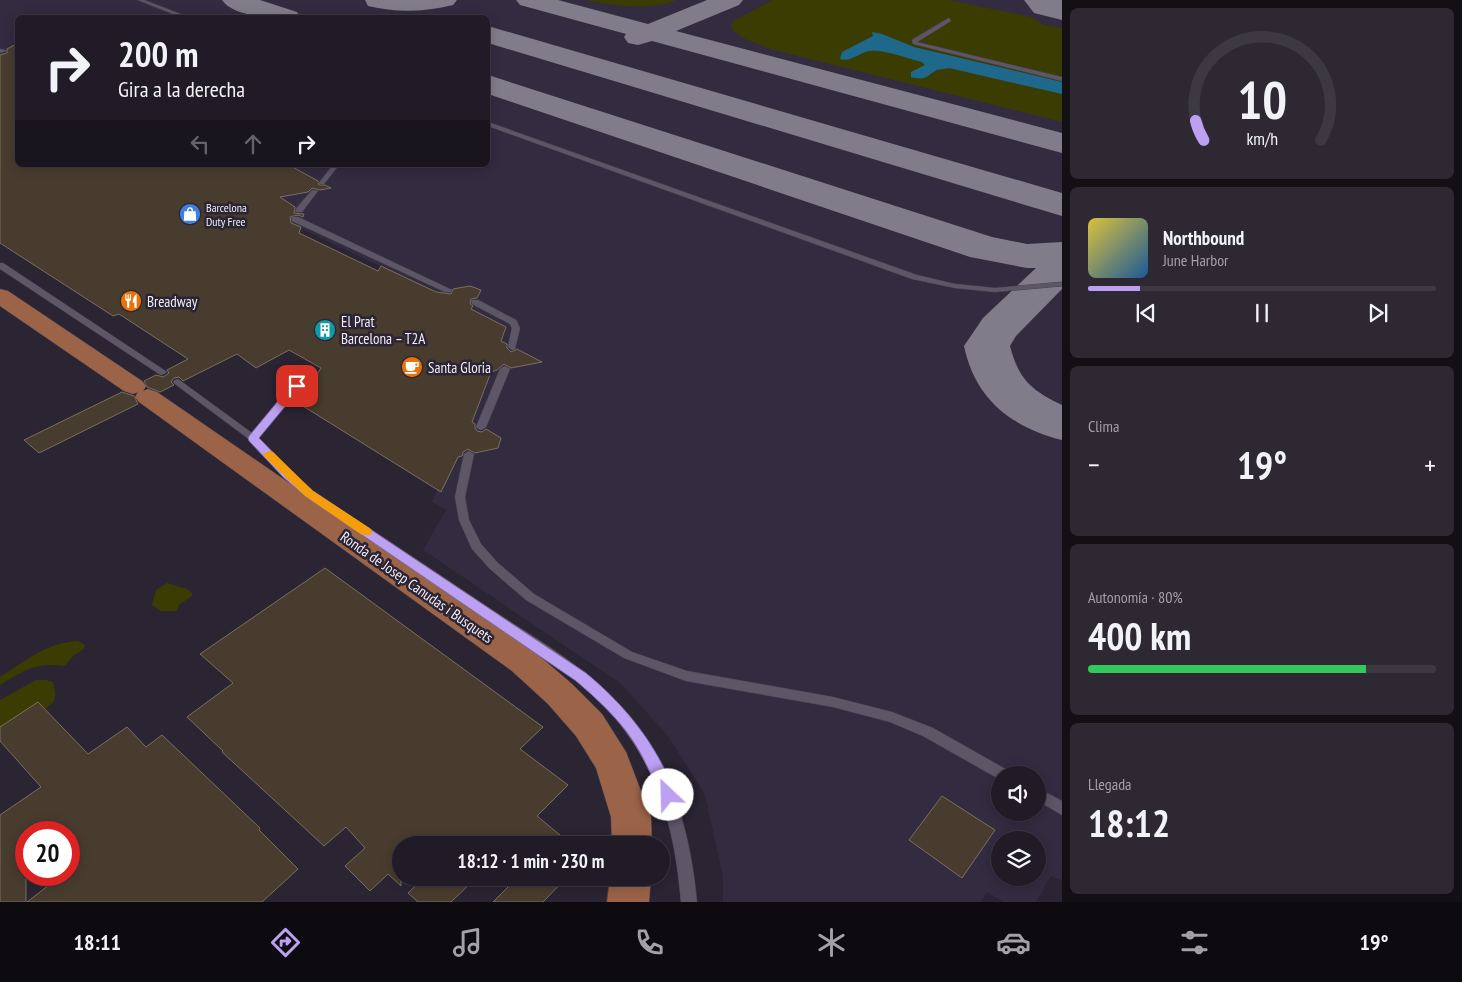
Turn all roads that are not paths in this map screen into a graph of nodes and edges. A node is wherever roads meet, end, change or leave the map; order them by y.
1 (140, 0) edge
2 (181, 15) edge
3 (949, 20) dead end
4 (1062, 79) edge
5 (490, 125) edge
6 (334, 167) edge
7 (322, 183) dead end
8 (314, 191) dead end
9 (0, 264) edge
10 (1062, 284) edge
11 (448, 290) dead end
12 (0, 296) edge
13 (475, 302) dead end
14 (512, 347) dead end
15 (505, 369) dead end
16 (178, 382) dead end
17 (148, 385) junction
18 (297, 386) dead end
19 (480, 426) dead end
20 (253, 438) junction
21 (469, 454) dead end
22 (991, 768) edge
23 (1046, 799) edge
24 (1062, 809) edge
25 (631, 836) edge
26 (630, 886) edge
27 (628, 902) edge
28 (689, 902) edge

1 - 2 lane
3 - 4 lane
5 - 10 lane
6 - 7 lane
8 - 11 lane
9 - 17 lane, Ronda de Josep Canudas i Busquets
12 - 17 main road, Ronda de Josep Canudas i Busquets
13 - 14 lane
15 - 19 lane
16 - 20 lane, Ronda de Josep Canudas i Busquets
17 - 25 main road, Ronda de Josep Canudas i Busquets
18 - 20 lane
20 - 28 lane, Ronda de Josep Canudas i Busquets
21 - 22 lane
23 - 24 lane
26 - 27 main road

